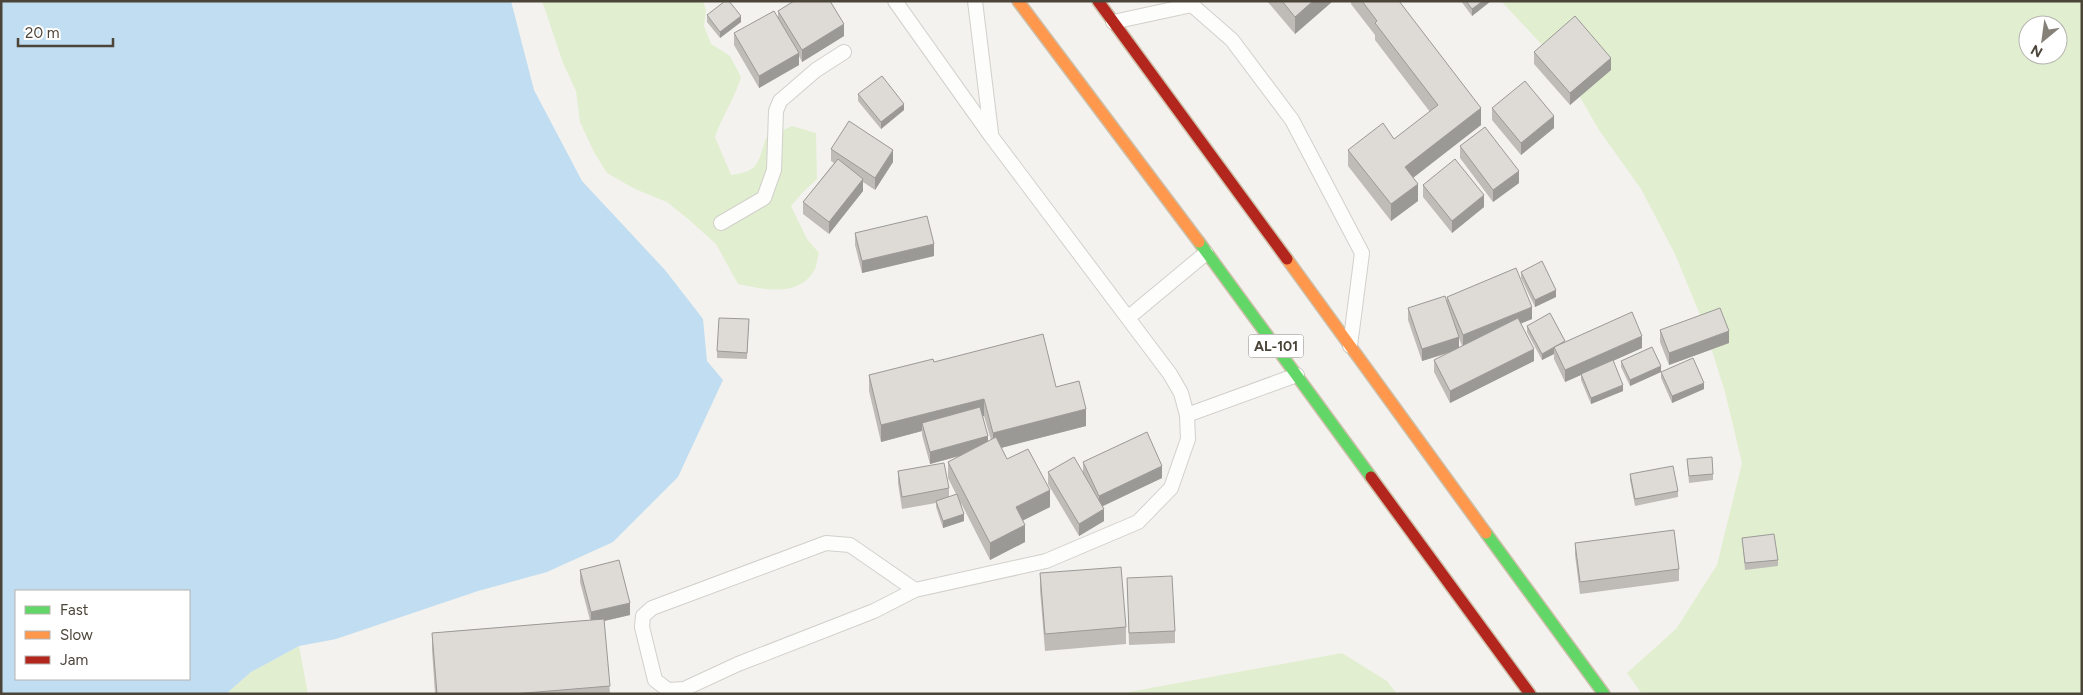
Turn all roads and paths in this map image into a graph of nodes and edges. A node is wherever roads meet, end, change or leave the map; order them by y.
1 (895, 1) edge
2 (975, 1) edge
3 (1018, 1) edge
4 (1098, 1) edge
5 (1113, 22) junction
6 (844, 52) dead end
7 (991, 136) junction
8 (721, 223) dead end
9 (1206, 253) junction
10 (1128, 317) junction
11 (1350, 346) junction
12 (1296, 375) junction
13 (1187, 415) junction
14 (915, 590) junction
15 (1530, 694) edge
16 (1604, 694) edge

1 - 7 lane
2 - 7 lane
3 - 9 highway, AL-101
4 - 5 highway
5 - 11 highway
5 - 11 lane
6 - 8 lane
7 - 10 lane
9 - 10 lane
9 - 12 highway, AL-101
10 - 13 lane
11 - 16 highway
12 - 13 lane
12 - 15 highway, AL-101
13 - 14 lane
14 - 14 lane

